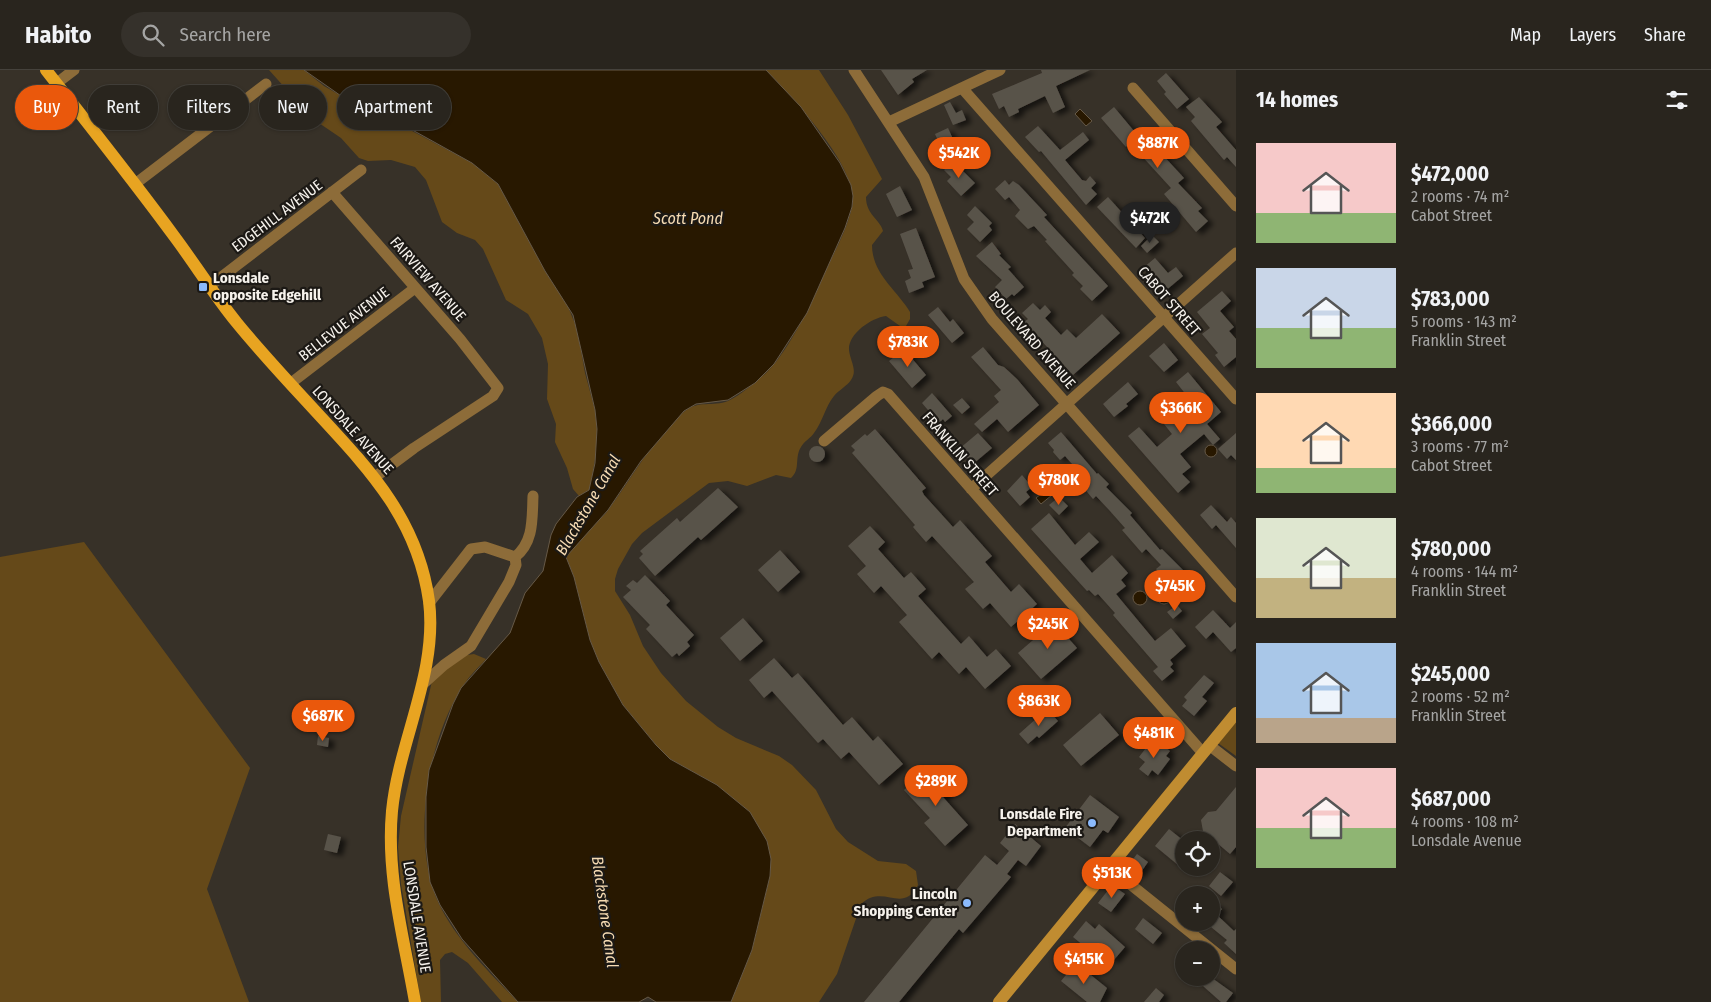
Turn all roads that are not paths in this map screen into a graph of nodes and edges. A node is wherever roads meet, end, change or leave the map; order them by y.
1 (46, 70) edge
2 (74, 70) edge
3 (854, 70) edge
4 (1000, 70) edge
5 (56, 83) junction
6 (266, 84) dead end
7 (962, 88) junction
8 (1133, 88) dead end
9 (889, 122) junction
10 (361, 170) dead end
11 (135, 184) junction
12 (332, 192) junction
13 (1236, 206) edge
14 (1236, 253) edge
15 (211, 285) junction
16 (415, 288) junction
17 (1164, 319) junction
18 (291, 383) junction
19 (1236, 398) edge
20 (1068, 405) junction
21 (824, 441) dead end
22 (375, 476) junction
23 (971, 489) junction
24 (533, 496) dead end
25 (514, 557) junction
26 (1236, 597) edge
27 (429, 603) junction
28 (423, 684) junction
29 (1236, 713) edge
30 (1206, 749) junction
31 (1236, 766) edge
32 (1110, 868) junction
33 (1236, 969) edge
34 (415, 1002) edge
35 (999, 1002) edge

1 - 5 main road, LONSDALE AVENUE
2 - 5 street
3 - 9 street, BOULEVARD AVENUE
4 - 7 street
5 - 11 main road, LONSDALE AVENUE
6 - 11 street
7 - 9 street
7 - 17 street, CABOT STREET
8 - 13 street
9 - 20 street, BOULEVARD AVENUE
10 - 12 street, EDGEHILL AVENUE
11 - 15 main road, LONSDALE AVENUE
12 - 15 street, EDGEHILL AVENUE
12 - 16 street, FAIRVIEW AVENUE
14 - 17 street
15 - 18 main road, LONSDALE AVENUE
16 - 18 street, BELLEVUE AVENUE
16 - 22 street, FAIRVIEW AVENUE
17 - 19 street, CABOT STREET
17 - 20 street
18 - 22 main road, LONSDALE AVENUE
20 - 23 street
20 - 26 street, BOULEVARD AVENUE
21 - 23 street, FRANKLIN STREET
22 - 27 main road, LONSDALE AVENUE
23 - 30 street, FRANKLIN STREET
24 - 25 street
25 - 27 street
25 - 28 street
27 - 28 main road, LONSDALE AVENUE
28 - 34 main road, LONSDALE AVENUE
29 - 30 main road
30 - 31 street, FRANKLIN STREET
30 - 32 main road
32 - 33 street
32 - 35 main road

